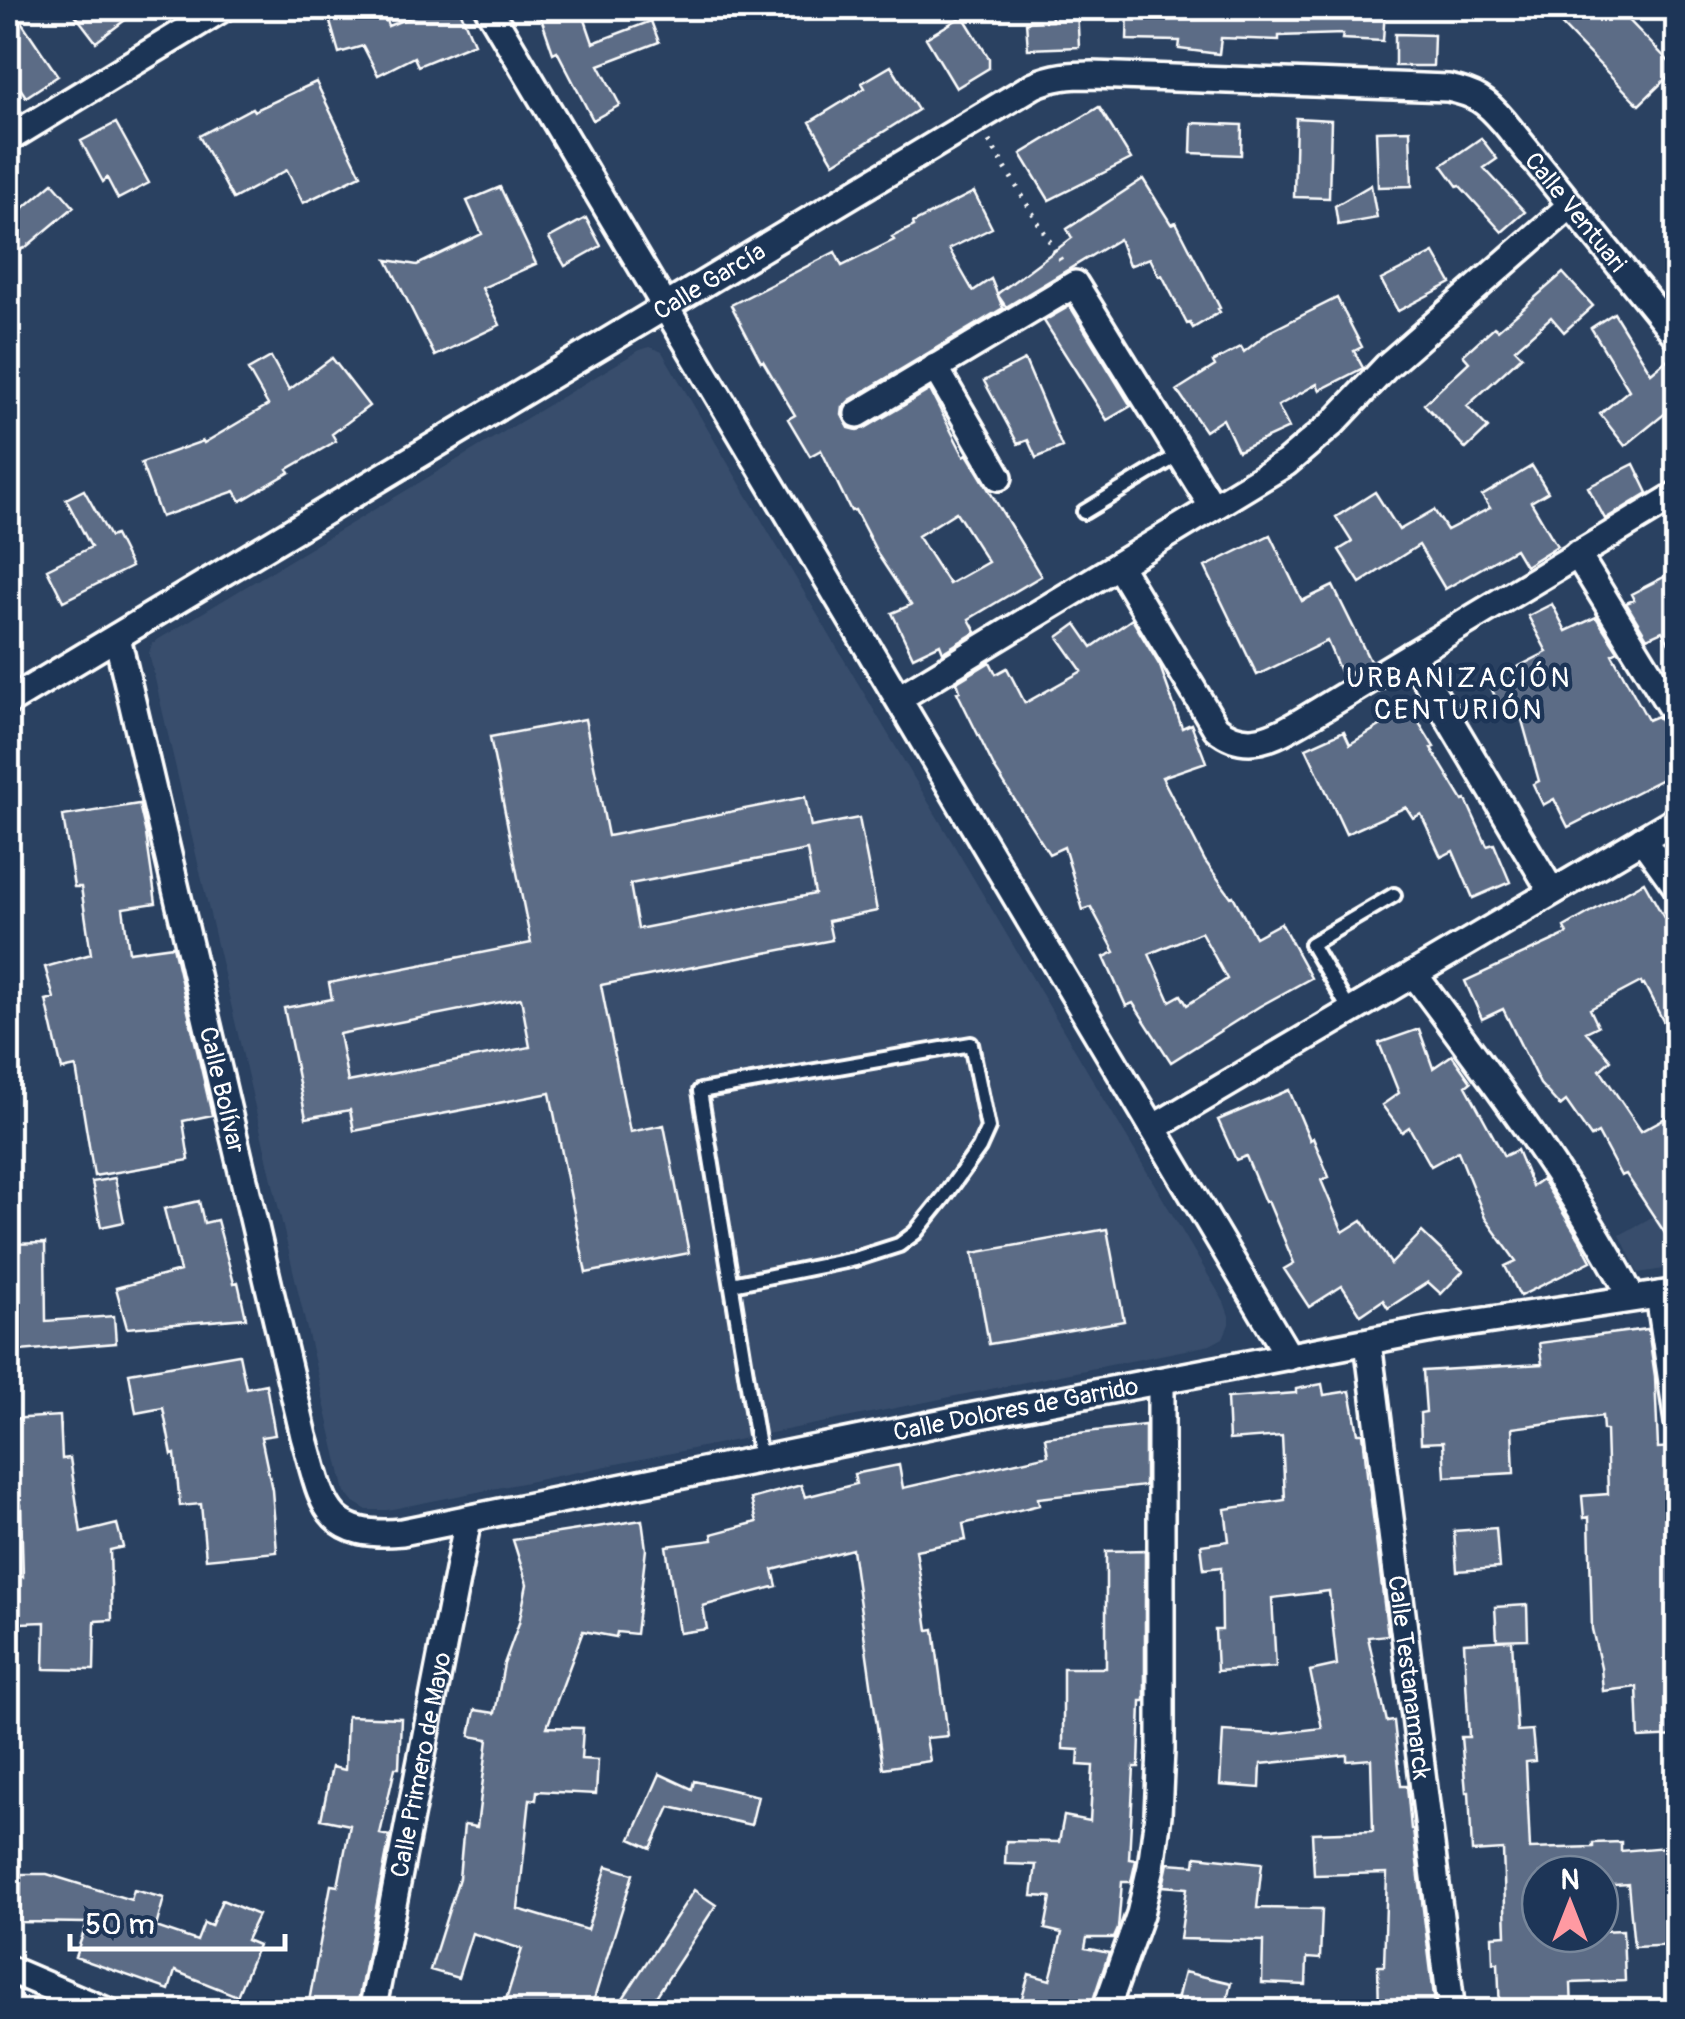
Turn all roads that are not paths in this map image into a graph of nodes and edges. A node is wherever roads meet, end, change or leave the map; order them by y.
1 (223, 8) edge
2 (488, 8) edge
3 (1470, 93) joint
4 (8, 139) edge
5 (1571, 205) junction
6 (667, 307) junction
7 (1678, 338) edge
8 (935, 368) junction
9 (858, 414) dead end
10 (1180, 454) junction
11 (999, 477) dead end
12 (1678, 494) edge
13 (1212, 506) junction
14 (1084, 512) dead end
15 (1577, 554) junction
16 (1118, 565) junction
17 (116, 637) junction
18 (1412, 654) junction
19 (899, 698) junction
20 (8, 702) edge
21 (1678, 719) edge
22 (1678, 818) edge
23 (1642, 839) junction
24 (1678, 889) edge
25 (1552, 892) junction
26 (1394, 895) dead end
27 (1414, 974) junction
28 (1350, 1011) junction
29 (1153, 1128) junction
30 (732, 1284) junction
31 (1668, 1293) edge
32 (1632, 1298) junction
33 (1368, 1342) junction
34 (1289, 1357) junction
35 (1161, 1381) junction
36 (1678, 1422) edge
37 (760, 1460) junction
38 (468, 1519) junction
39 (355, 1530) joint
40 (8, 1969) edge
41 (109, 2012) edge
42 (372, 2012) edge
43 (1105, 2012) edge
44 (1452, 2012) edge

1 - 4 street
2 - 6 street
3 - 5 street, Calle Ventuari
3 - 6 street, Calle García
5 - 7 street, Calle Ventuari
5 - 13 street
6 - 17 street, Calle García
6 - 19 street
8 - 9 street
8 - 10 street
8 - 11 street
10 - 13 street
10 - 14 lane
12 - 15 street
13 - 16 street
15 - 18 street
15 - 21 street
16 - 18 street
16 - 19 street
17 - 20 street, Calle García
17 - 39 street, Calle Bolívar
18 - 25 street
19 - 29 street
22 - 23 street
23 - 24 street
23 - 25 street
25 - 27 street
26 - 28 lane
27 - 28 street
27 - 32 street
28 - 29 street
29 - 34 street
30 - 30 lane
30 - 37 lane
31 - 32 street, Calle Dolores de Garrido
31 - 36 street
32 - 33 street, Calle Dolores de Garrido
33 - 34 street, Calle Dolores de Garrido
33 - 44 street, Calle Testanamarck
34 - 35 street, Calle Dolores de Garrido
35 - 37 street, Calle Dolores de Garrido
35 - 43 street
37 - 38 street, Calle Dolores de Garrido
38 - 39 street, Calle Dolores de Garrido
38 - 42 street, Calle Primero de Mayo
40 - 41 street

